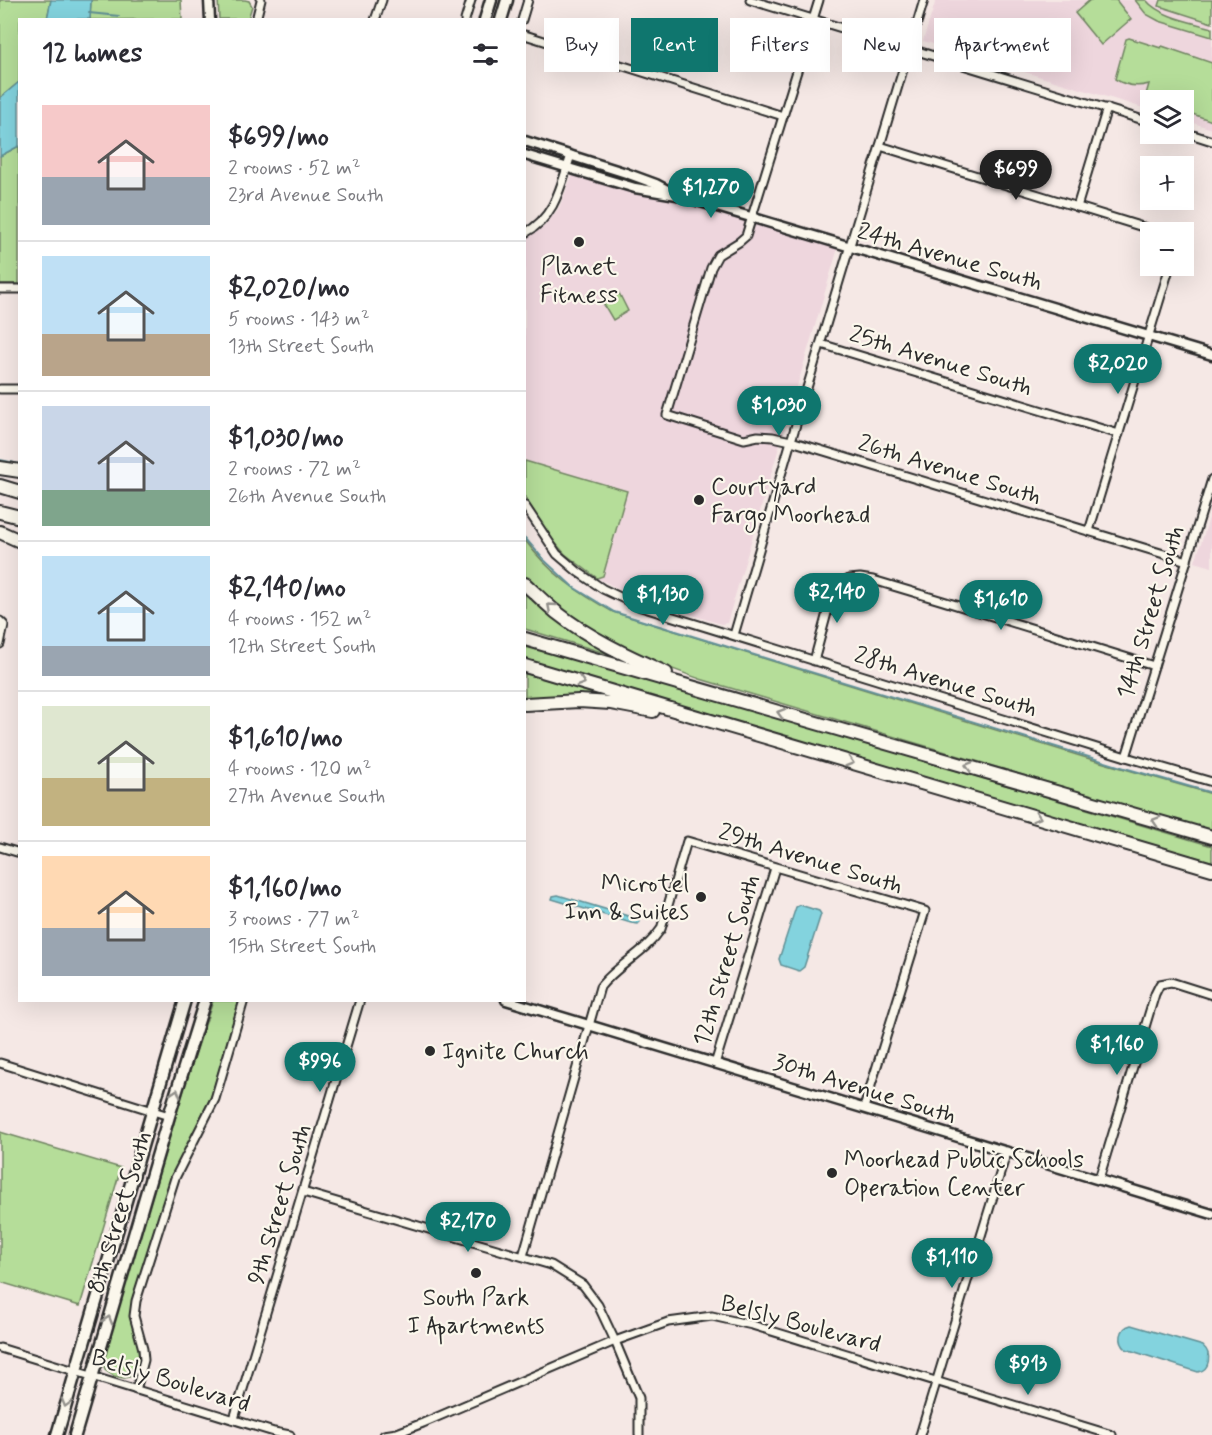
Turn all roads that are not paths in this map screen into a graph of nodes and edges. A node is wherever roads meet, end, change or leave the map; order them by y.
1 (209, 0) edge
2 (261, 0) edge
3 (382, 0) edge
4 (471, 0) edge
5 (491, 0) edge
6 (507, 0) edge
7 (528, 0) edge
8 (750, 0) edge
9 (819, 0) edge
10 (924, 0) edge
11 (210, 18) edge
12 (256, 18) edge
13 (376, 18) edge
14 (466, 18) edge
15 (486, 18) edge
16 (502, 18) edge
17 (523, 18) edge
18 (810, 18) edge
19 (813, 18) edge
20 (918, 18) edge
21 (526, 34) edge
22 (922, 53) edge
23 (797, 72) edge
24 (902, 72) edge
25 (1107, 108) junction
26 (783, 116) junction
27 (1140, 119) edge
28 (1194, 135) edge
29 (526, 141) edge
30 (1212, 141) edge
31 (880, 146) junction
32 (526, 155) edge
33 (571, 155) junction
34 (567, 167) junction
35 (621, 172) junction
36 (618, 183) junction
37 (676, 195) junction
38 (1077, 207) junction
39 (753, 218) junction
40 (1140, 226) edge
41 (526, 232) edge
42 (849, 247) junction
43 (1167, 276) edge
44 (0, 289) edge
45 (18, 289) edge
46 (1149, 335) junction
47 (821, 344) junction
48 (1212, 355) edge
49 (0, 389) edge
50 (18, 389) edge
51 (1119, 435) junction
52 (790, 441) junction
53 (0, 468) edge
54 (18, 471) edge
55 (1212, 479) edge
56 (0, 486) edge
57 (18, 491) edge
58 (526, 508) edge
59 (0, 512) edge
60 (18, 516) edge
61 (1089, 531) junction
62 (0, 532) edge
63 (18, 541) edge
64 (1186, 561) junction
65 (526, 585) edge
66 (2, 623) edge
67 (734, 635) junction
68 (526, 639) edge
69 (0, 644) edge
70 (814, 661) junction
71 (526, 666) edge
72 (1154, 666) junction
73 (693, 687) junction
74 (526, 704) edge
75 (734, 727) junction
76 (1126, 758) junction
77 (1212, 782) edge
78 (1212, 837) edge
79 (0, 847) edge
80 (18, 852) edge
81 (775, 868) junction
82 (1212, 869) edge
83 (1212, 995) edge
84 (183, 1002) edge
85 (204, 1002) edge
86 (242, 1002) edge
87 (359, 1002) edge
88 (513, 1002) edge
89 (588, 1025) junction
90 (0, 1063) edge
91 (715, 1064) junction
92 (864, 1108) junction
93 (153, 1110) junction
94 (169, 1116) junction
95 (1007, 1151) junction
96 (1099, 1179) junction
97 (303, 1192) junction
98 (1212, 1214) edge
99 (522, 1256) junction
100 (615, 1341) junction
101 (0, 1348) edge
102 (75, 1371) junction
103 (92, 1377) junction
104 (937, 1381) junction
105 (136, 1390) junction
106 (234, 1419) junction
107 (397, 1434) edge
108 (57, 1435) edge
109 (75, 1435) edge
110 (290, 1435) edge
111 (384, 1435) edge
112 (639, 1435) edge
113 (920, 1435) edge
114 (1112, 1435) edge

1 - 11 street
2 - 12 street
3 - 13 street
4 - 14 street
5 - 15 main road
6 - 16 main road
7 - 17 street
8 - 18 street
9 - 19 street
10 - 20 street
21 - 26 street
22 - 25 street
23 - 26 street
24 - 31 street
25 - 27 street
25 - 38 street
26 - 39 street
28 - 30 street
29 - 33 street, 24th Avenue South
31 - 38 street
31 - 42 street
32 - 34 street, 24th Avenue South
33 - 34 street
33 - 35 street, 24th Avenue South
34 - 36 street, 24th Avenue South
34 - 41 street
35 - 36 street
35 - 37 street, 24th Avenue South
36 - 37 street, 24th Avenue South
37 - 39 street, 24th Avenue South
38 - 40 street
39 - 42 street, 24th Avenue South
39 - 52 street, 26th Avenue South
42 - 46 street, 24th Avenue South
42 - 47 street
43 - 46 street
44 - 45 street
46 - 48 street, 24th Avenue South
46 - 51 street
47 - 51 street, 25th Avenue South
47 - 52 street
49 - 50 street
51 - 61 street
52 - 61 street, 26th Avenue South
52 - 67 street
53 - 54 highway
55 - 64 street, 14th Street South
56 - 57 highway
58 - 67 street, 28th Avenue South
59 - 60 highway
61 - 64 street, 26th Avenue South
62 - 63 highway
64 - 72 street, 14th Street South
73 -> 65 highway
66 - 69 street
67 - 70 street, 28th Avenue South
68 - 73 highway
70 - 72 street
70 - 76 street, 28th Avenue South
71 -> 75 highway
72 - 76 street, 14th Street South
78 -> 73 highway
74 - 75 highway
75 -> 82 highway
76 - 77 street, 28th Avenue South
79 - 80 street
81 - 89 street, 29th Avenue South
81 - 91 street, 12th Street South
81 - 92 street, 29th Avenue South
83 - 96 street
84 - 93 main road, 8th Street South
94 -> 85 main road, 8th Street South
86 - 105 street
87 - 97 street, 9th Street South
88 - 89 street, 30th Avenue South
89 - 91 street, 30th Avenue South
89 - 99 street
90 - 93 street
91 - 92 street, 30th Avenue South
92 - 95 street, 30th Avenue South
93 - 94 street
93 - 102 main road, 8th Street South
103 -> 94 main road, 8th Street South
95 - 96 street, 30th Avenue South
95 - 104 street
96 - 98 street, 30th Avenue South
97 - 99 street
97 - 106 street, 9th Street South
99 - 100 street
100 - 104 street, Belsly Boulevard
100 - 107 street, Belsly Boulevard
100 - 112 street
101 - 102 street, Belsly Boulevard
102 - 103 street, Belsly Boulevard
102 -> 108 main road, 8th Street South
103 - 105 street, Belsly Boulevard
103 - 109 main road, 8th Street South
104 - 113 street
104 - 114 street, Belsly Boulevard
105 - 106 street, Belsly Boulevard
106 - 110 street, Belsly Boulevard
107 - 111 street, Belsly Boulevard

